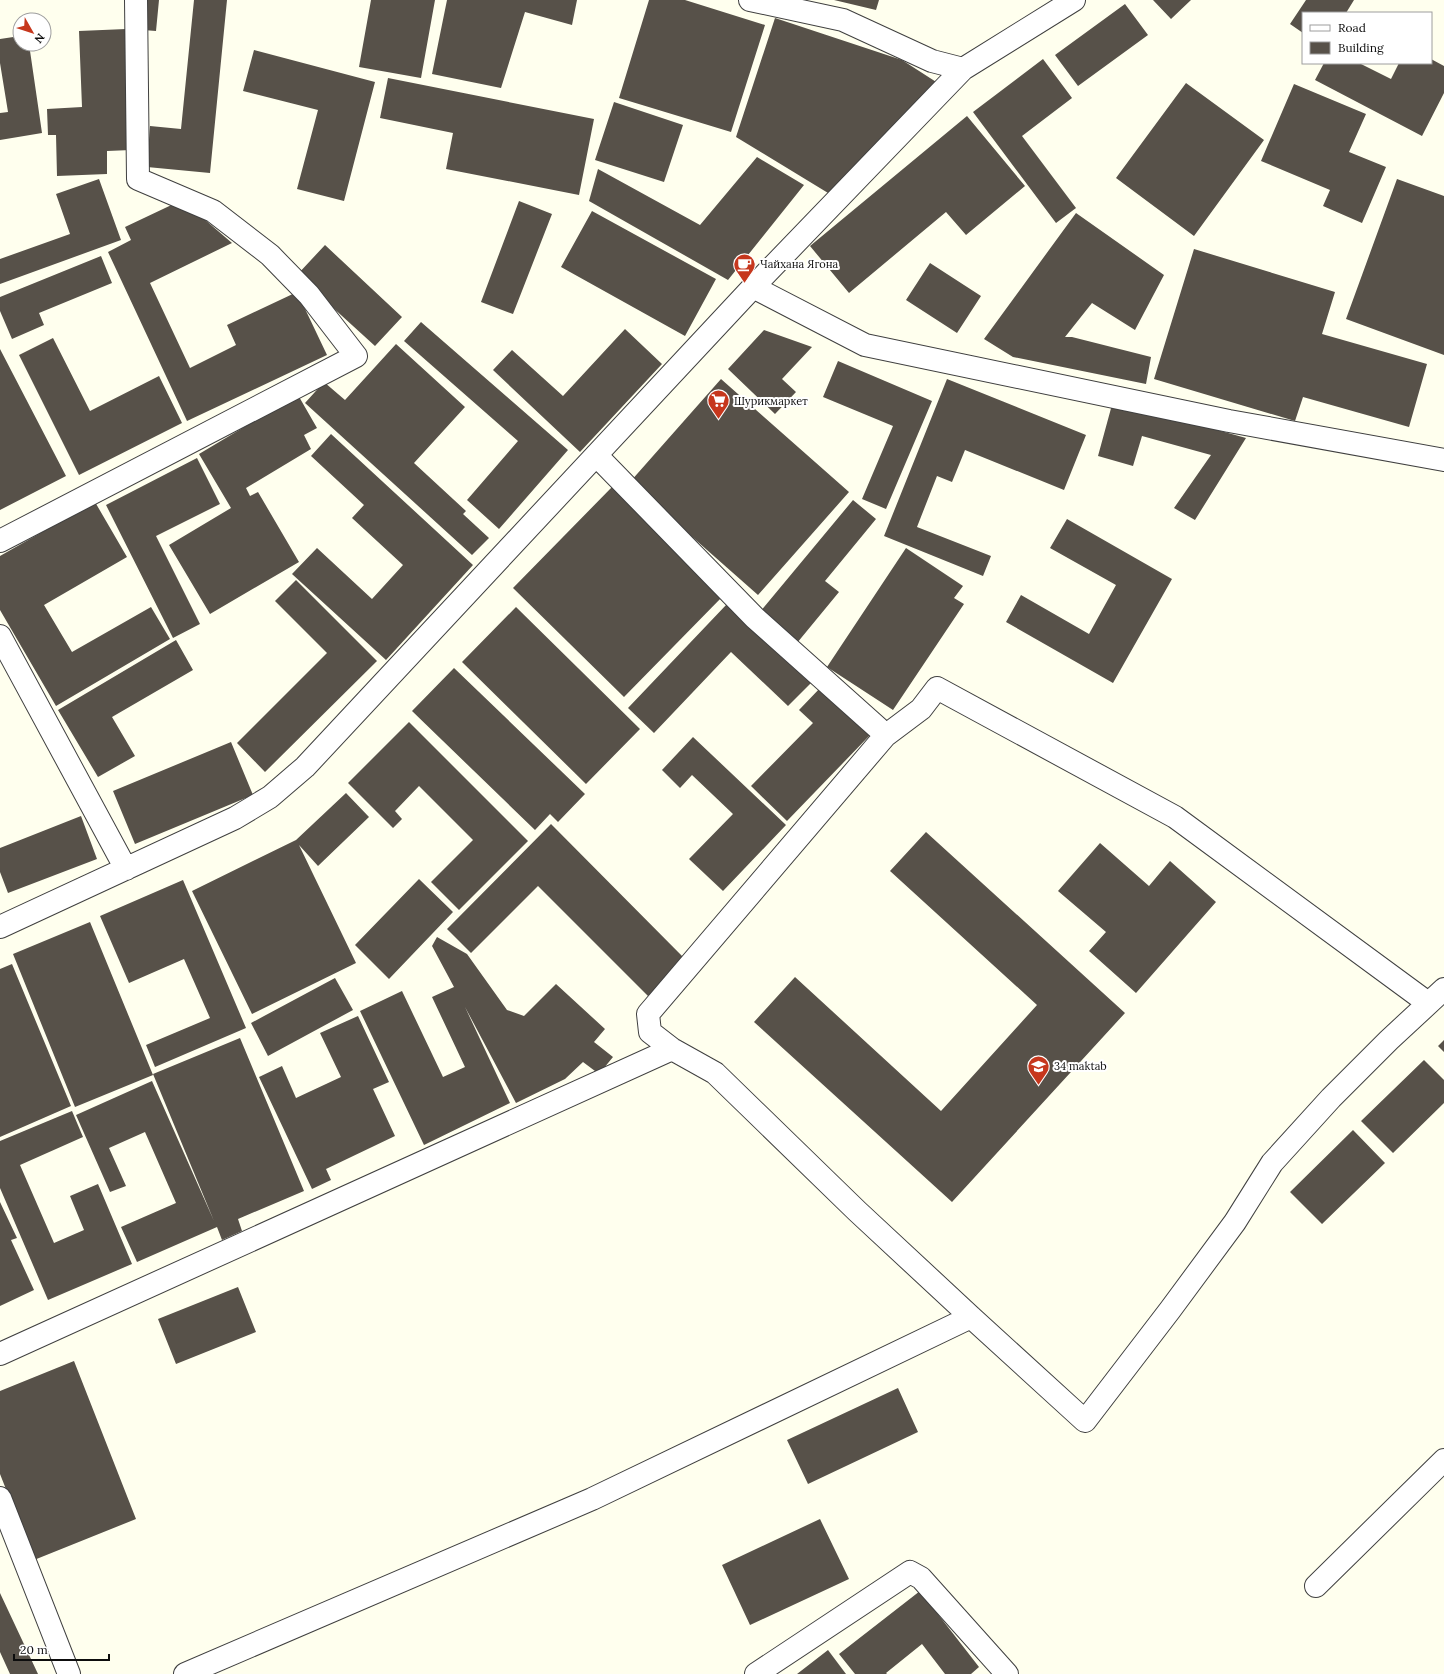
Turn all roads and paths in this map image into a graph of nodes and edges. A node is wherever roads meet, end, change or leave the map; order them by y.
1 (136, 0) edge
2 (750, 0) edge
3 (1074, 0) edge
4 (963, 69) junction
5 (753, 287) junction
6 (596, 455) junction
7 (1444, 460) edge
8 (0, 541) edge
9 (0, 636) edge
10 (885, 736) junction
11 (126, 869) junction
12 (0, 927) edge
13 (1444, 989) edge
14 (1428, 1003) junction
15 (672, 1049) junction
16 (971, 1317) junction
17 (0, 1354) edge
18 (1444, 1460) edge
19 (0, 1498) edge
20 (1316, 1586) dead end
21 (69, 1674) edge
22 (185, 1674) edge
23 (756, 1674) edge
24 (1007, 1674) edge

1 - 8 street
2 - 4 street
3 - 4 street
4 - 5 street
5 - 6 street
5 - 7 street
6 - 10 street
6 - 11 street
9 - 11 street
10 - 14 street
10 - 15 street
11 - 12 street
13 - 14 street
14 - 16 street
15 - 16 street
15 - 17 street
16 - 22 street
18 - 20 street
19 - 21 street
23 - 24 street

